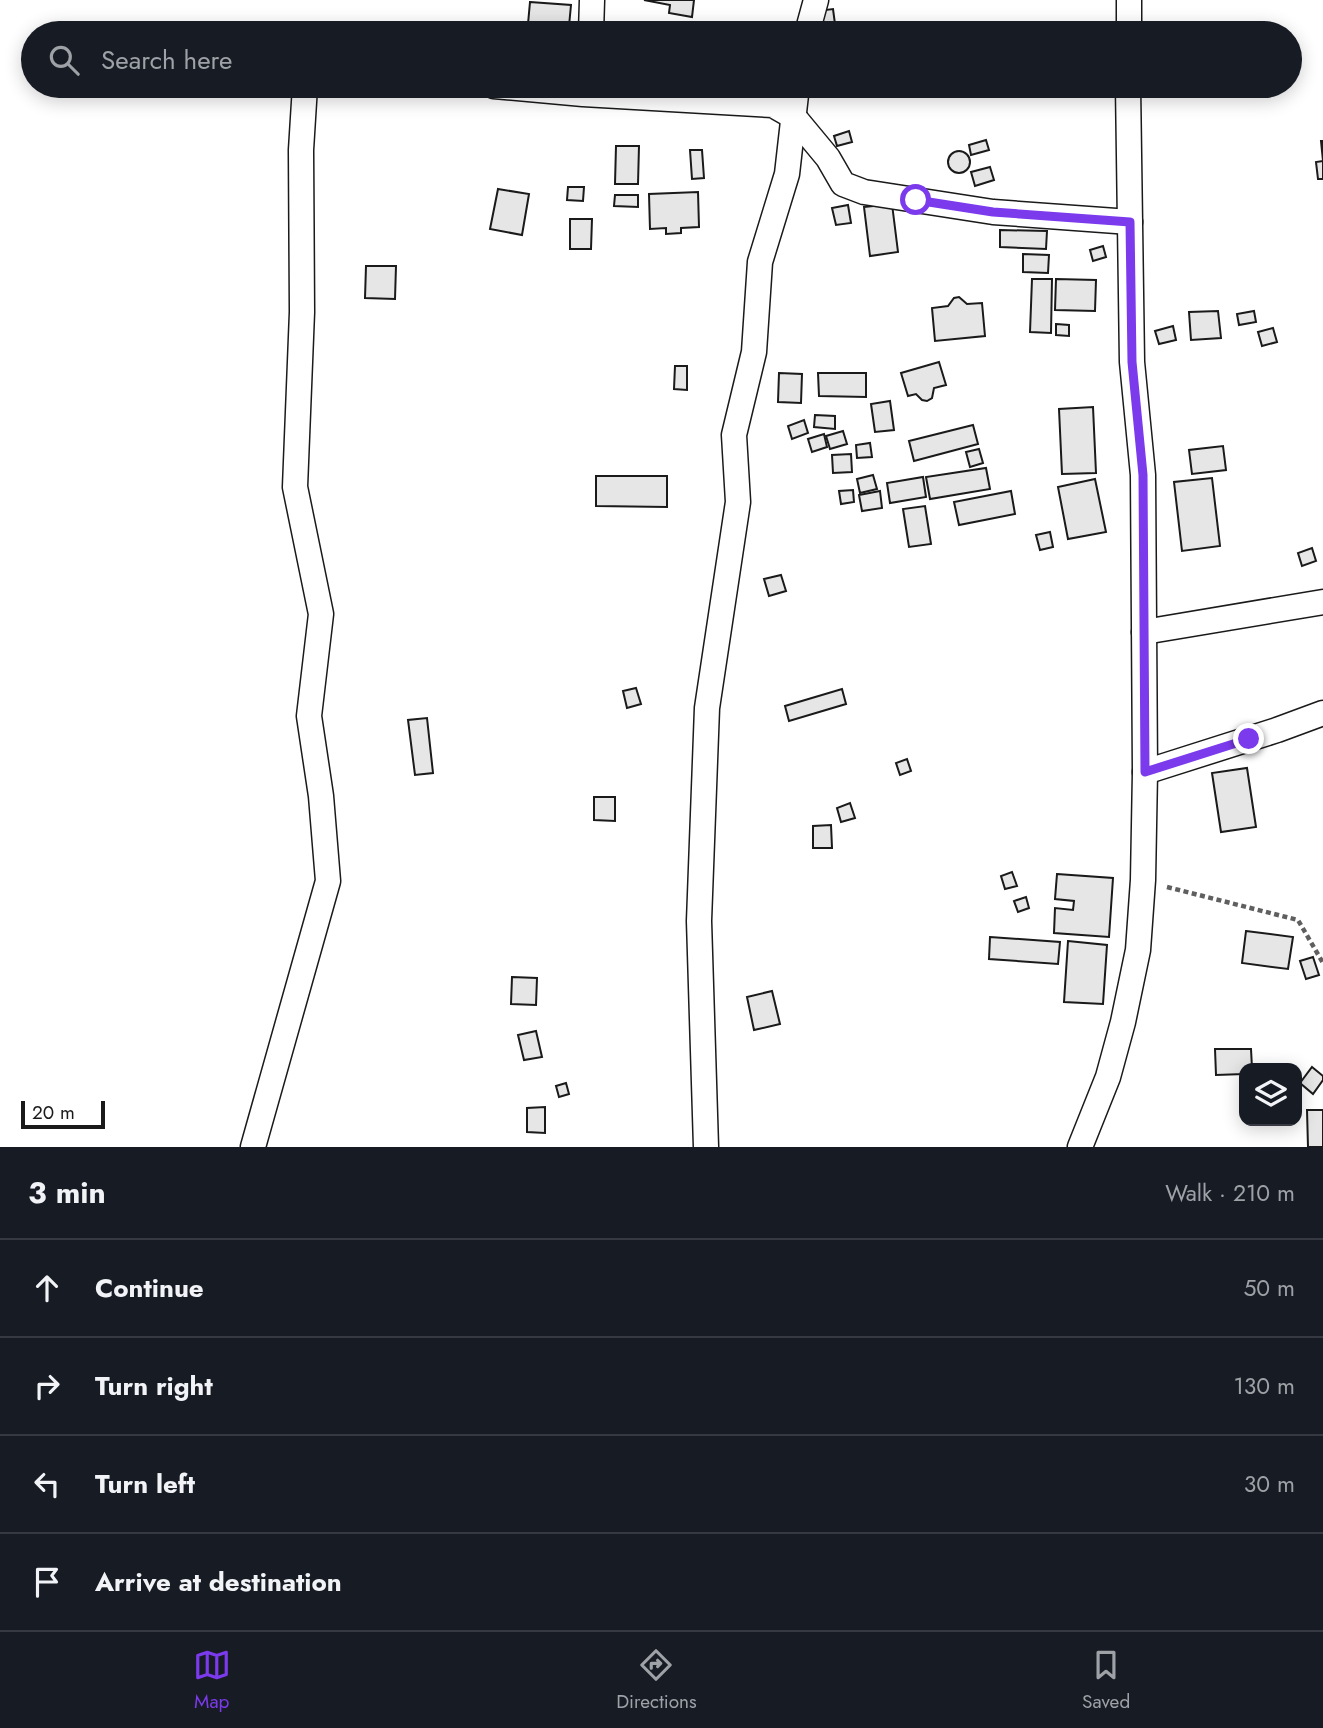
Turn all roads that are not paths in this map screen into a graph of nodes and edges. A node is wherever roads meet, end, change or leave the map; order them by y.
1 (592, 0) edge
2 (816, 0) edge
3 (1129, 0) edge
4 (591, 21) edge
5 (810, 21) edge
6 (1129, 21) edge
7 (304, 98) edge
8 (685, 98) edge
9 (796, 98) edge
10 (1128, 98) edge
11 (794, 117) junction
12 (1130, 222) junction
13 (1323, 602) edge
14 (1144, 632) junction
15 (1323, 713) edge
16 (1145, 772) junction
17 (253, 1147) edge
18 (706, 1147) edge
19 (1080, 1147) edge

1 - 4 street
2 - 5 street
3 - 6 street
7 - 17 street
8 - 11 street
9 - 11 street
10 - 12 street
11 - 12 street
11 - 18 street
12 - 14 street
13 - 14 street
14 - 16 street
15 - 16 street
16 - 19 street

